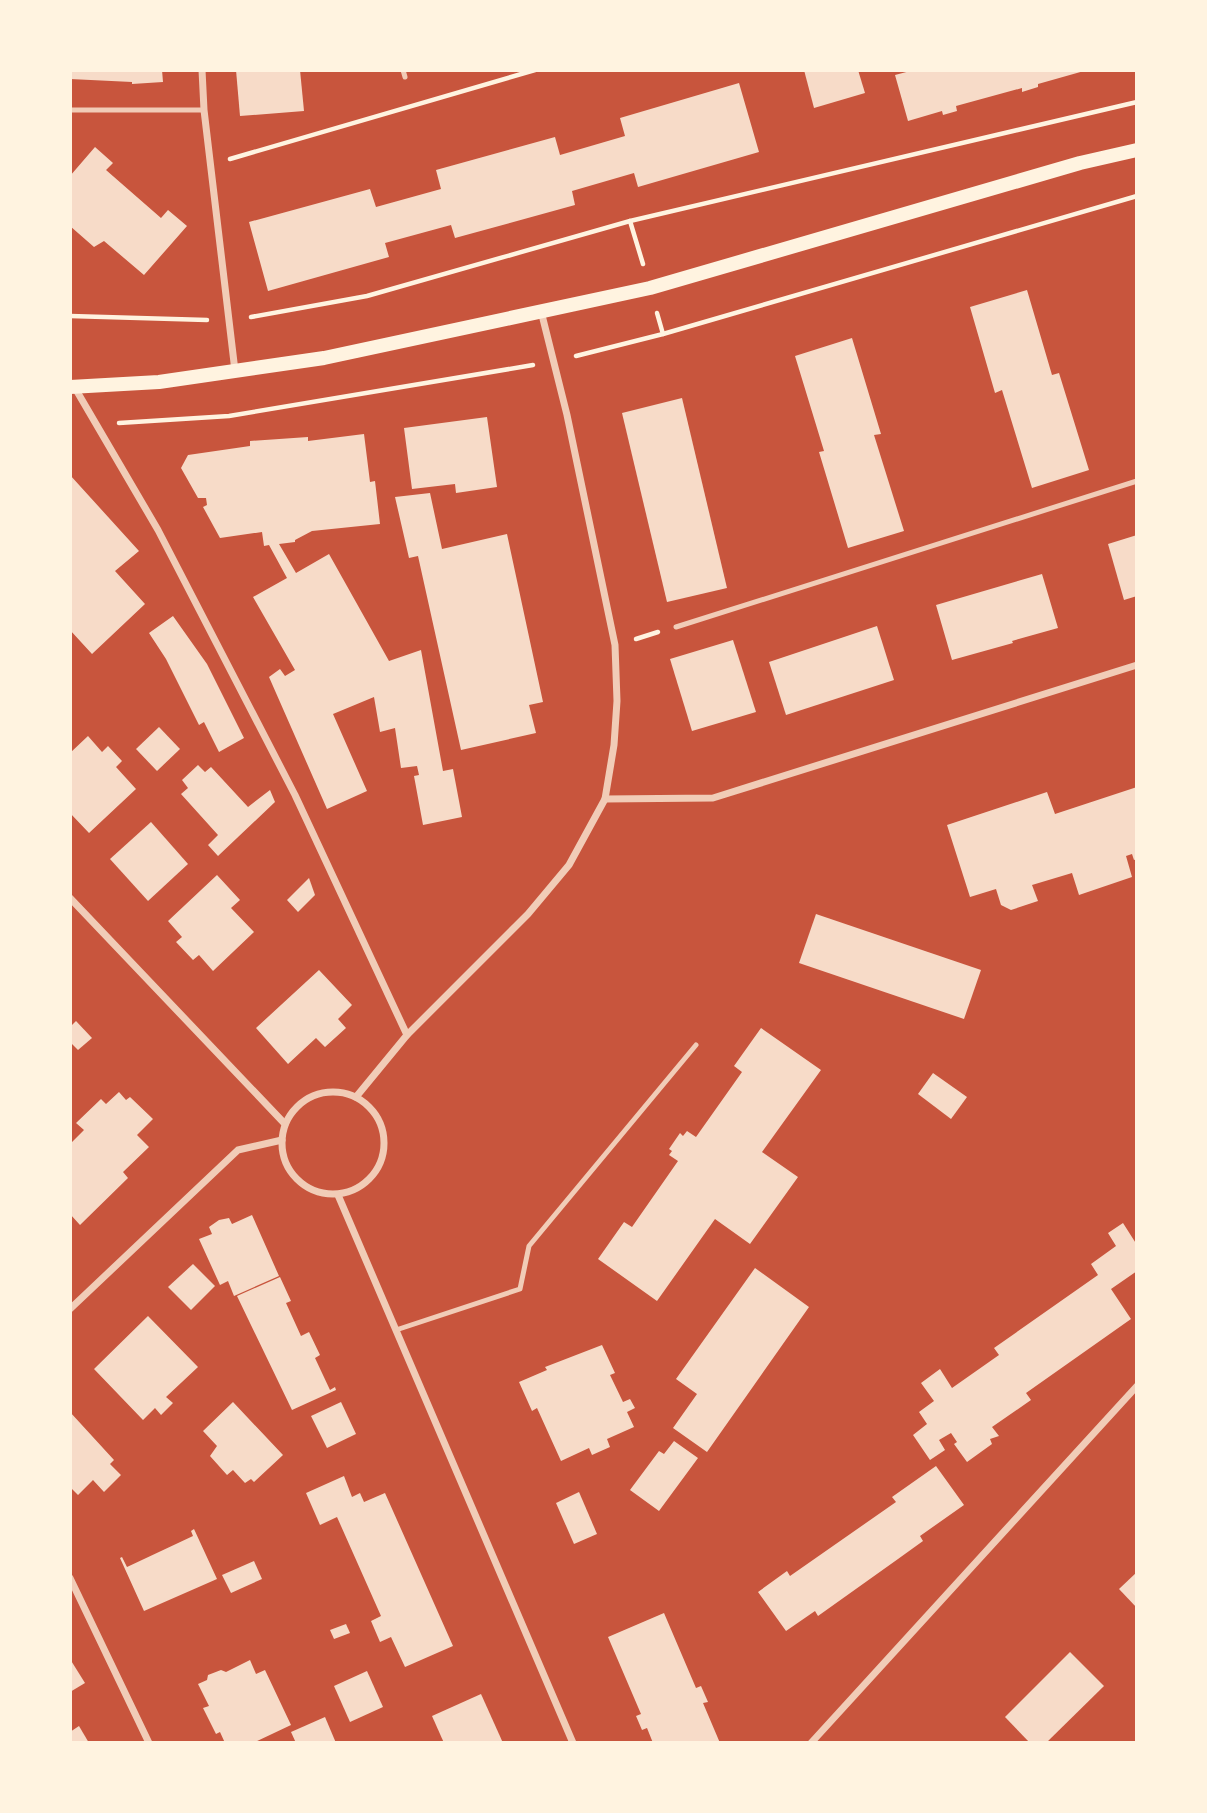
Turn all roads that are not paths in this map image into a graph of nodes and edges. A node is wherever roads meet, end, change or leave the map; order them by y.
1 (202, 70) edge
2 (403, 70) edge
3 (405, 77) dead end
4 (70, 110) edge
5 (204, 110) junction
6 (1137, 150) edge
7 (541, 311) junction
8 (235, 372) junction
9 (72, 387) edge
10 (1137, 481) edge
11 (676, 627) road end
12 (1137, 665) edge
13 (605, 799) junction
14 (70, 898) edge
15 (407, 1035) junction
16 (696, 1045) dead end
17 (356, 1097) junction
18 (285, 1124) junction
19 (282, 1140) junction
20 (338, 1195) junction
21 (70, 1309) edge
22 (396, 1330) junction
23 (1137, 1386) edge
24 (70, 1578) edge
25 (149, 1743) edge
26 (573, 1743) edge
27 (811, 1743) edge

1 - 5 street
2 - 3 lane
4 - 5 lane
5 - 8 street
6 - 7 main road
7 - 8 main road
7 - 13 street
8 - 9 main road
9 - 15 street
10 - 11 lane
12 - 13 street
13 - 15 street
14 - 18 street
15 - 17 street
16 - 22 lane
17 - 18 street
17 - 20 street
18 - 19 street
19 - 20 street
19 - 21 street
20 - 22 street
22 - 26 street
23 - 27 street
24 - 25 street

